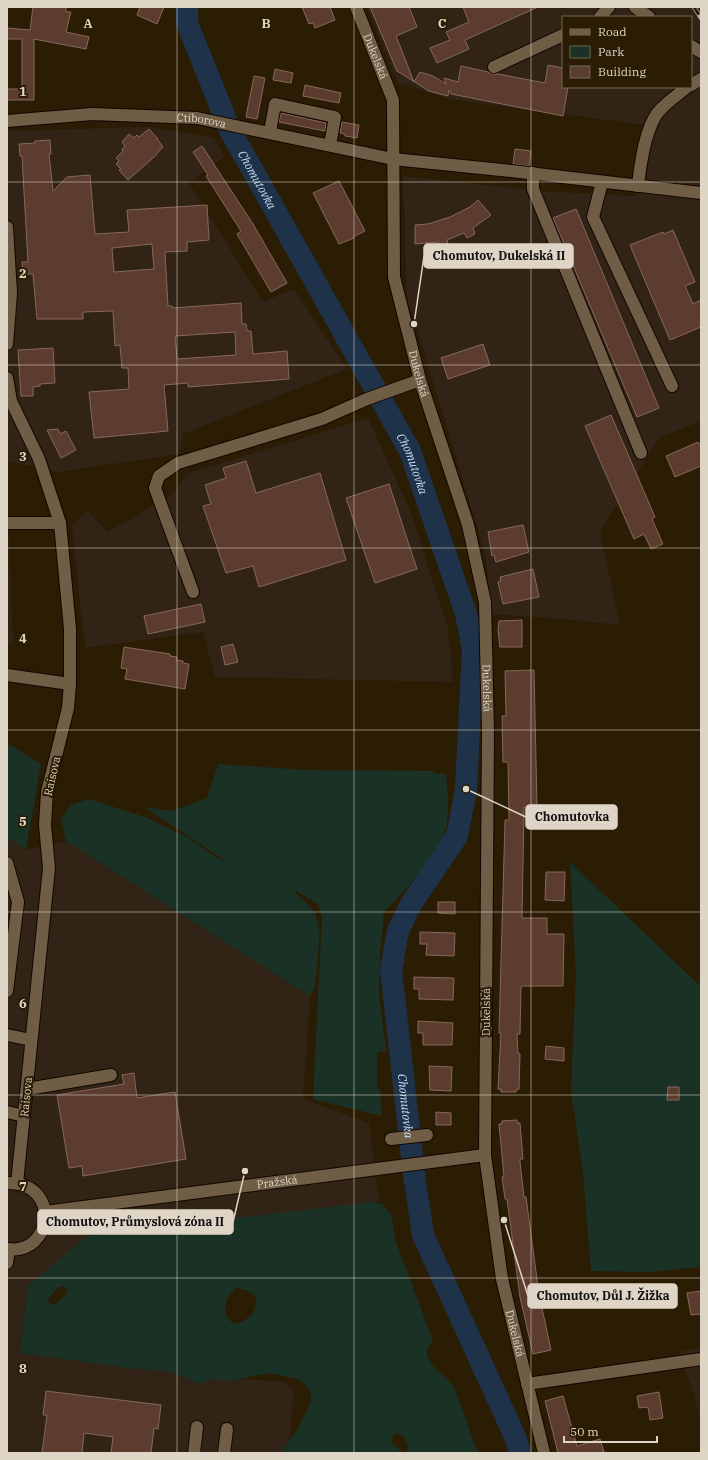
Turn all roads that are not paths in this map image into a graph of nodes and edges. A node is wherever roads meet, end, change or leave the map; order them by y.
1 (356, 7) edge
2 (609, 7) edge
3 (635, 7) edge
4 (601, 16) edge
5 (648, 16) edge
6 (562, 35) edge
7 (692, 47) edge
8 (701, 52) edge
9 (494, 66) dead end
10 (701, 79) edge
11 (692, 84) edge
12 (686, 88) edge
13 (7, 121) edge
14 (270, 132) junction
15 (330, 145) junction
16 (393, 159) junction
17 (533, 173) junction
18 (602, 182) junction
19 (638, 186) junction
20 (701, 194) edge
21 (7, 227) edge
22 (7, 344) edge
23 (7, 378) edge
24 (420, 380) junction
25 (672, 386) dead end
26 (641, 453) dead end
27 (7, 523) edge
28 (60, 523) junction
29 (194, 592) dead end
30 (7, 676) edge
31 (70, 684) junction
32 (7, 863) edge
33 (7, 991) edge
34 (7, 1035) edge
35 (31, 1040) junction
36 (111, 1075) dead end
37 (27, 1089) junction
38 (7, 1112) edge
39 (24, 1116) junction
40 (427, 1135) dead end
41 (391, 1139) dead end
42 (485, 1155) junction
43 (12, 1183) edge
44 (45, 1212) junction
45 (8, 1249) edge
46 (7, 1263) edge
47 (701, 1359) edge
48 (527, 1384) junction
49 (197, 1427) dead end
50 (227, 1429) dead end
51 (194, 1453) edge
52 (224, 1453) edge
53 (544, 1453) edge

1 - 16 street, Dukelská
2 - 4 street
3 - 5 street
6 - 9 street
7 - 8 street
10 - 11 street
12 - 19 street
13 - 14 street, Ctiborova
14 - 15 street, Ctiborova
14 - 15 street
15 - 16 street, Ctiborova
16 - 17 street, Ctiborova
16 - 24 street, Dukelská
17 - 18 street, Ctiborova
17 - 26 street
18 - 19 street, Ctiborova
18 - 25 street
19 - 20 street, Ctiborova
21 - 22 street
23 - 28 street, Raisova
24 - 29 street
24 - 42 street, Dukelská
27 - 28 street
28 - 31 street, Raisova
30 - 31 street
31 - 35 street, Raisova
32 - 33 street
34 - 35 street
35 - 37 street, Raisova
36 - 37 street
37 - 39 street, Raisova
38 - 39 street
39 - 43 street, Raisova
40 - 41 street
42 - 44 street, Pražská
42 - 48 street, Dukelská
43 - 44 street
44 - 45 street
45 - 46 street
47 - 48 street
48 - 53 street, Dukelská
49 - 51 street
50 - 52 street

